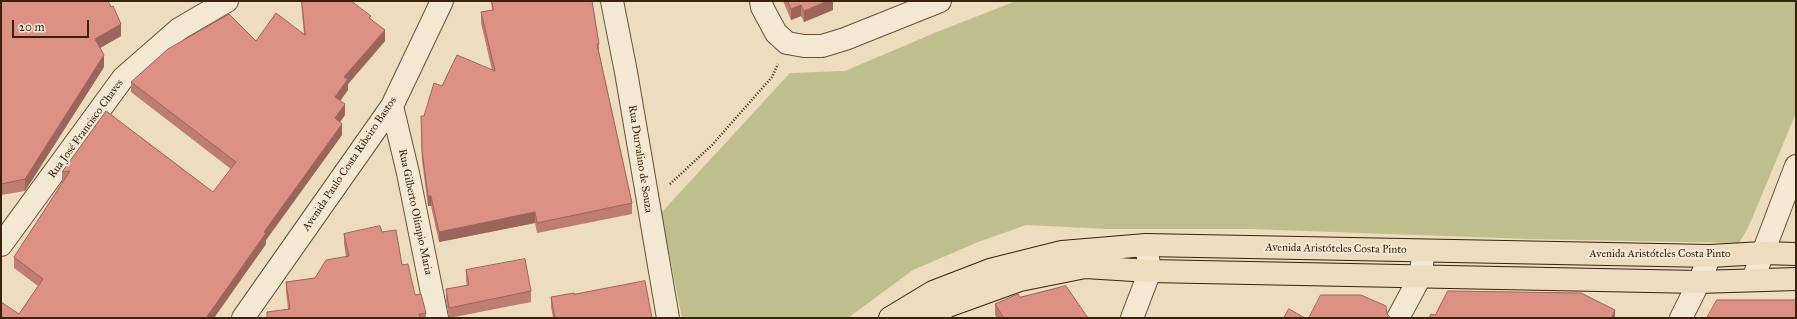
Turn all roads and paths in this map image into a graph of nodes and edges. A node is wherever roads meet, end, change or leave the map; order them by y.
1 (227, 1) edge
2 (442, 1) edge
3 (612, 1) edge
4 (761, 1) edge
5 (940, 1) edge
6 (786, 43) junction
7 (392, 106) junction
8 (1796, 166) edge
9 (647, 202) junction
10 (1146, 245) junction
11 (1, 246) edge
12 (1424, 251) junction
13 (1763, 253) junction
14 (1796, 254) edge
15 (1710, 256) junction
16 (1150, 271) junction
17 (1420, 276) junction
18 (1753, 279) junction
19 (1796, 280) edge
20 (1699, 282) junction
21 (243, 318) edge
22 (437, 318) edge
23 (668, 318) edge
24 (890, 318) edge
25 (923, 318) edge
26 (1132, 318) edge
27 (1398, 318) edge
28 (1681, 318) edge

1 - 11 street, Rua José Francisco Chaves
2 - 7 street, Avenida Paulo Costa Ribeiro Bastos
3 - 9 street, Rua Durvalino de Souza
4 - 6 street
5 - 6 street
6 - 9 path
7 - 21 street, Avenida Paulo Costa Ribeiro Bastos
7 - 22 street, Rua Gilberto Olímpio Maria
8 - 13 street
9 - 23 street, Rua Durvalino de Souza
10 - 12 main road, Avenida Aristóteles Costa Pinto
10 - 16 street
10 - 24 main road, Avenida Aristóteles Costa Pinto
12 - 15 main road, Avenida Aristóteles Costa Pinto
12 - 17 street
13 - 14 main road, Avenida Aristóteles Costa Pinto
13 - 15 main road, Avenida Aristóteles Costa Pinto
13 - 18 street
15 - 20 street
16 - 17 main road
16 - 25 main road
16 - 26 street
17 - 20 main road
17 - 27 street
18 - 19 main road
18 - 20 main road
20 - 28 street

